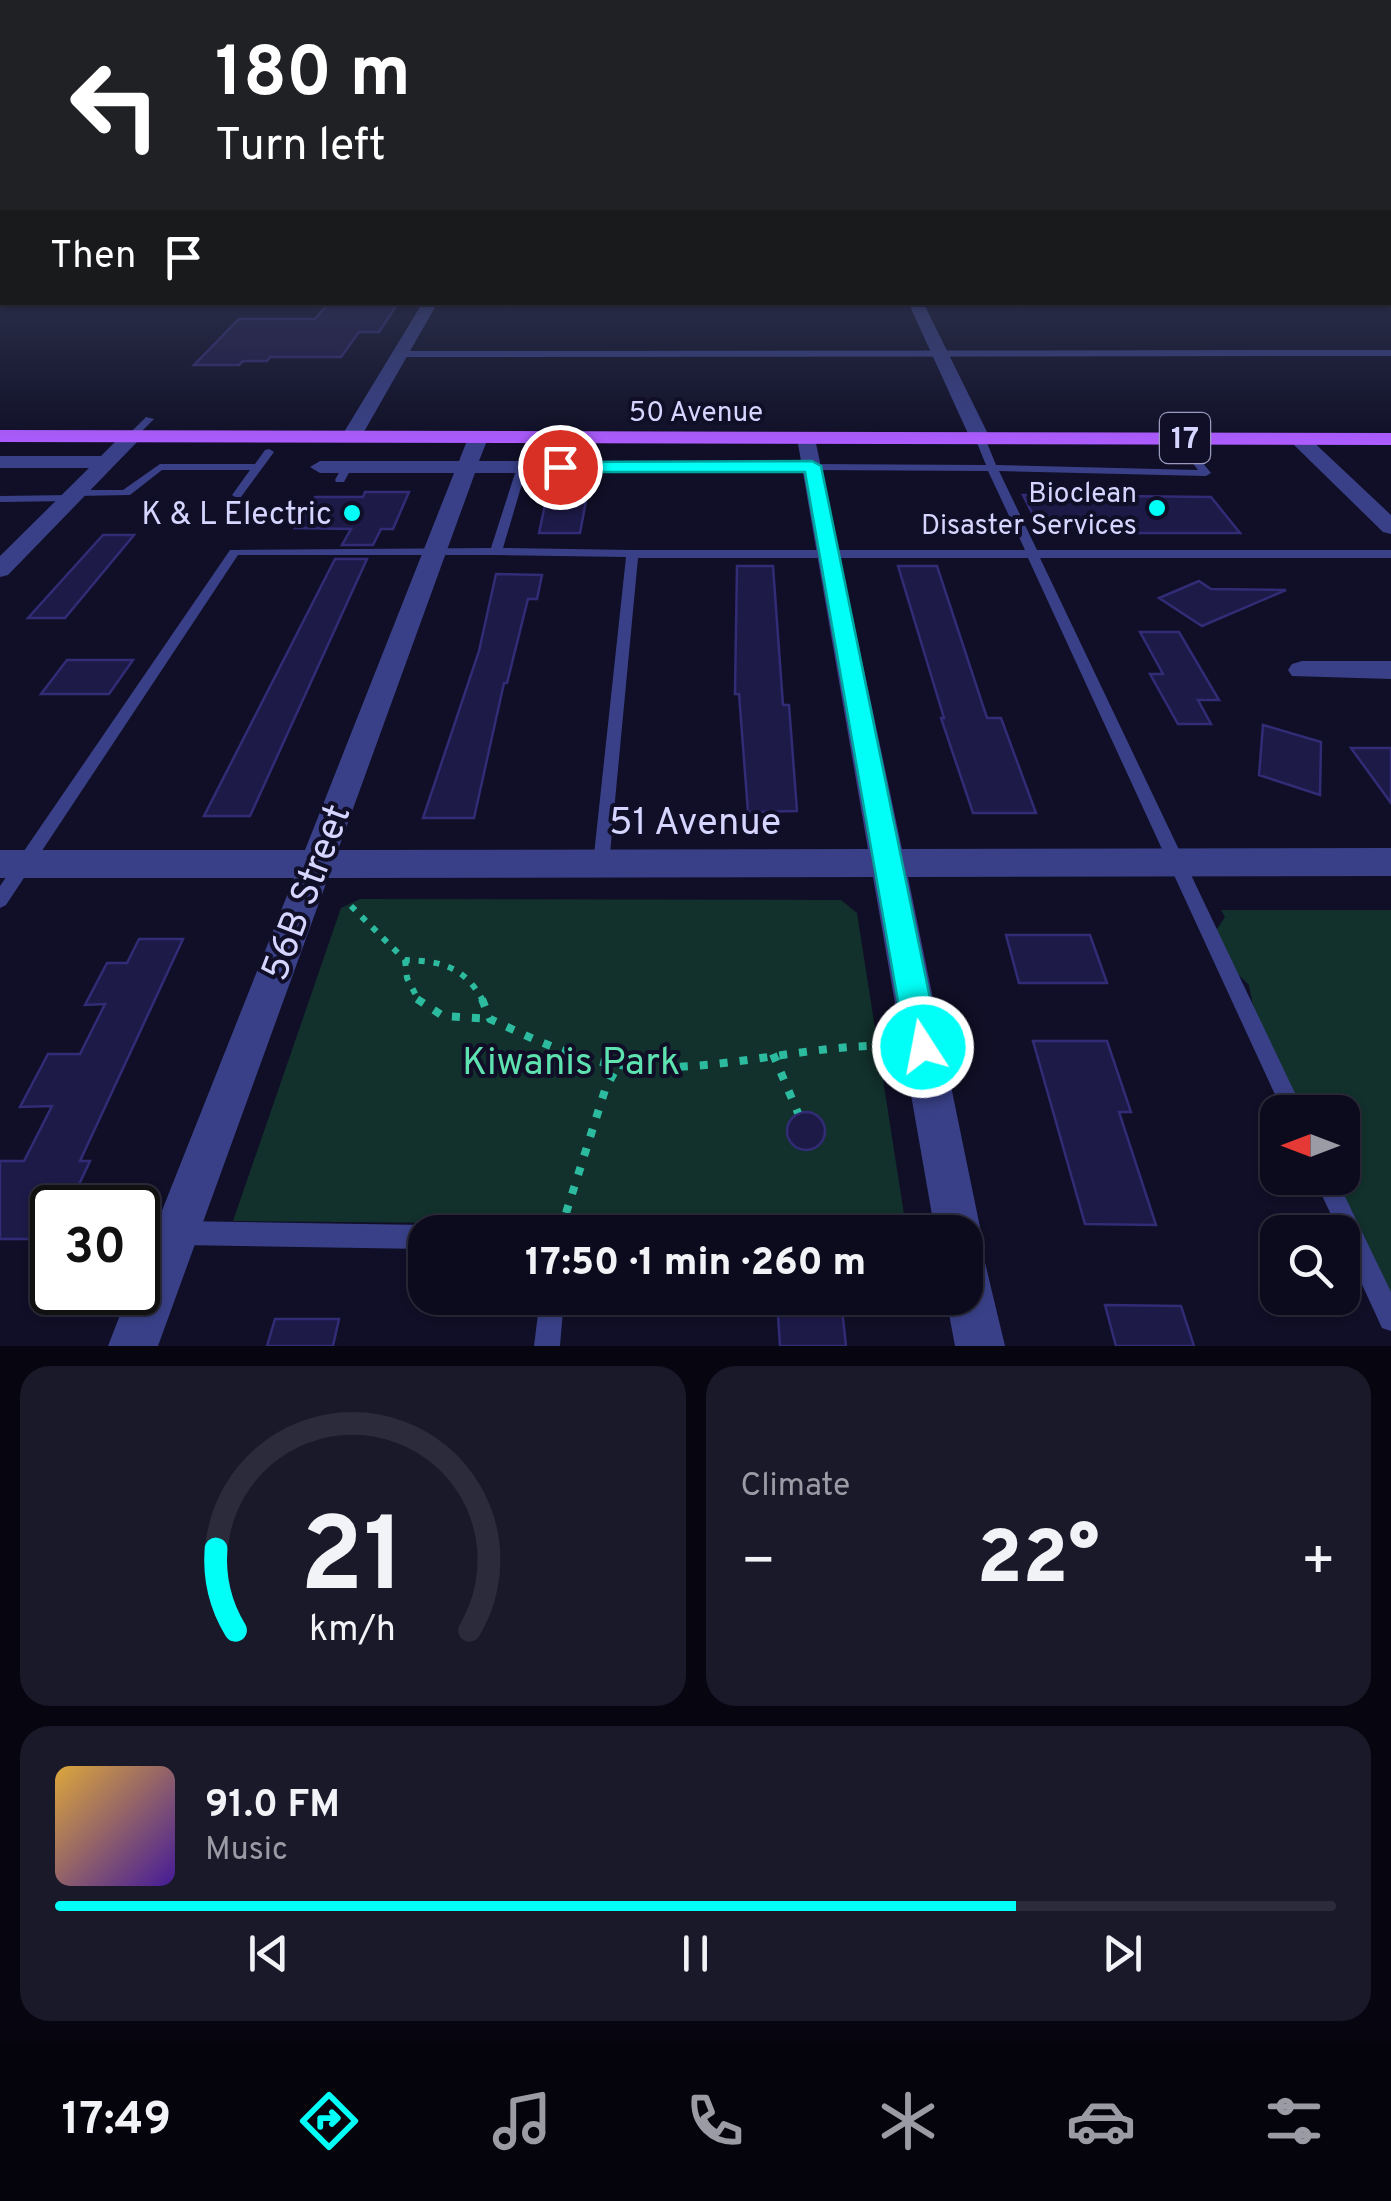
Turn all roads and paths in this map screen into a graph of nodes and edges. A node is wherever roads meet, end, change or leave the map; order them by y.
1 (422, 317) edge
2 (922, 317) edge
3 (939, 353) junction
4 (1391, 353) edge
5 (400, 354) junction
6 (149, 419) dead end
7 (0, 436) edge
8 (131, 437) junction
9 (351, 438) junction
10 (478, 438) junction
11 (807, 438) junction
12 (980, 438) junction
13 (1178, 438) junction
14 (1299, 438) junction
15 (1391, 438) edge
16 (269, 452) dead end
17 (0, 462) edge
18 (106, 462) junction
19 (467, 466) junction
20 (812, 466) junction
21 (258, 467) junction
22 (320, 467) dead end
23 (522, 467) junction
24 (992, 468) junction
25 (237, 495) dead end
26 (73, 496) junction
27 (0, 499) edge
28 (1390, 525) edge
29 (496, 551) junction
30 (434, 552) junction
31 (632, 554) junction
32 (1030, 554) junction
33 (1391, 554) edge
34 (829, 555) junction
35 (2, 566) edge
36 (1302, 670) dead end
37 (1391, 670) edge
38 (1391, 862) edge
39 (888, 863) junction
40 (1175, 863) junction
41 (12, 864) edge
42 (316, 864) junction
43 (601, 864) junction
44 (0, 900) edge
45 (351, 906) dead end
46 (405, 960) junction
47 (490, 1019) junction
48 (869, 1046) dead end
49 (774, 1054) junction
50 (618, 1065) junction
51 (1286, 1095) edge
52 (798, 1114) dead end
53 (1333, 1195) edge
54 (565, 1215) edge
55 (955, 1215) edge
56 (176, 1233) junction
57 (408, 1237) edge
58 (550, 1315) edge
59 (974, 1315) edge
60 (1391, 1319) edge
61 (133, 1346) edge
62 (547, 1346) edge
63 (980, 1346) edge

1 - 5 street
2 - 3 street
3 - 4 lane
3 - 5 lane
3 - 12 street
5 - 9 street
6 - 8 lane
7 - 8 main road, 50 Avenue / 17
8 - 9 main road, 50 Avenue / 17
8 - 18 street
9 - 10 main road, 50 Avenue / 17
10 - 11 main road, 50 Avenue / 17
10 - 19 street, 56B Street
11 - 12 main road, 50 Avenue / 17
11 - 20 street
12 - 13 main road, 50 Avenue / 17
12 - 24 lane
13 - 14 main road, 50 Avenue / 17
13 - 24 lane
14 - 15 main road, 50 Avenue / 17
14 - 28 street
16 - 21 lane
17 - 18 street
18 - 26 street
19 - 22 street
19 - 23 street
19 - 30 street, 56B Street
20 - 23 street
20 - 24 lane
20 - 34 street
21 - 25 lane
21 - 26 lane
23 - 29 lane
24 - 32 lane
26 - 27 lane
26 - 35 street
29 - 30 lane
29 - 31 lane
30 - 41 lane
30 - 42 street, 56B Street
31 - 34 lane
31 - 43 lane
32 - 33 lane
32 - 34 lane
32 - 40 lane
34 - 39 street
36 - 37 street
38 - 40 street, 51 Avenue
39 - 40 street, 51 Avenue
39 - 43 street, 51 Avenue
39 - 55 street
40 - 51 lane
41 - 42 street, 51 Avenue
41 - 44 lane
42 - 43 street, 51 Avenue
42 - 56 street, 56B Street
45 - 46 path
46 - 47 path
46 - 47 path
47 - 50 path
48 - 49 path
49 - 50 path
49 - 52 path
50 - 54 path
53 - 60 lane
56 - 57 lane
56 - 61 street, 56B Street
58 - 62 lane
59 - 63 street

